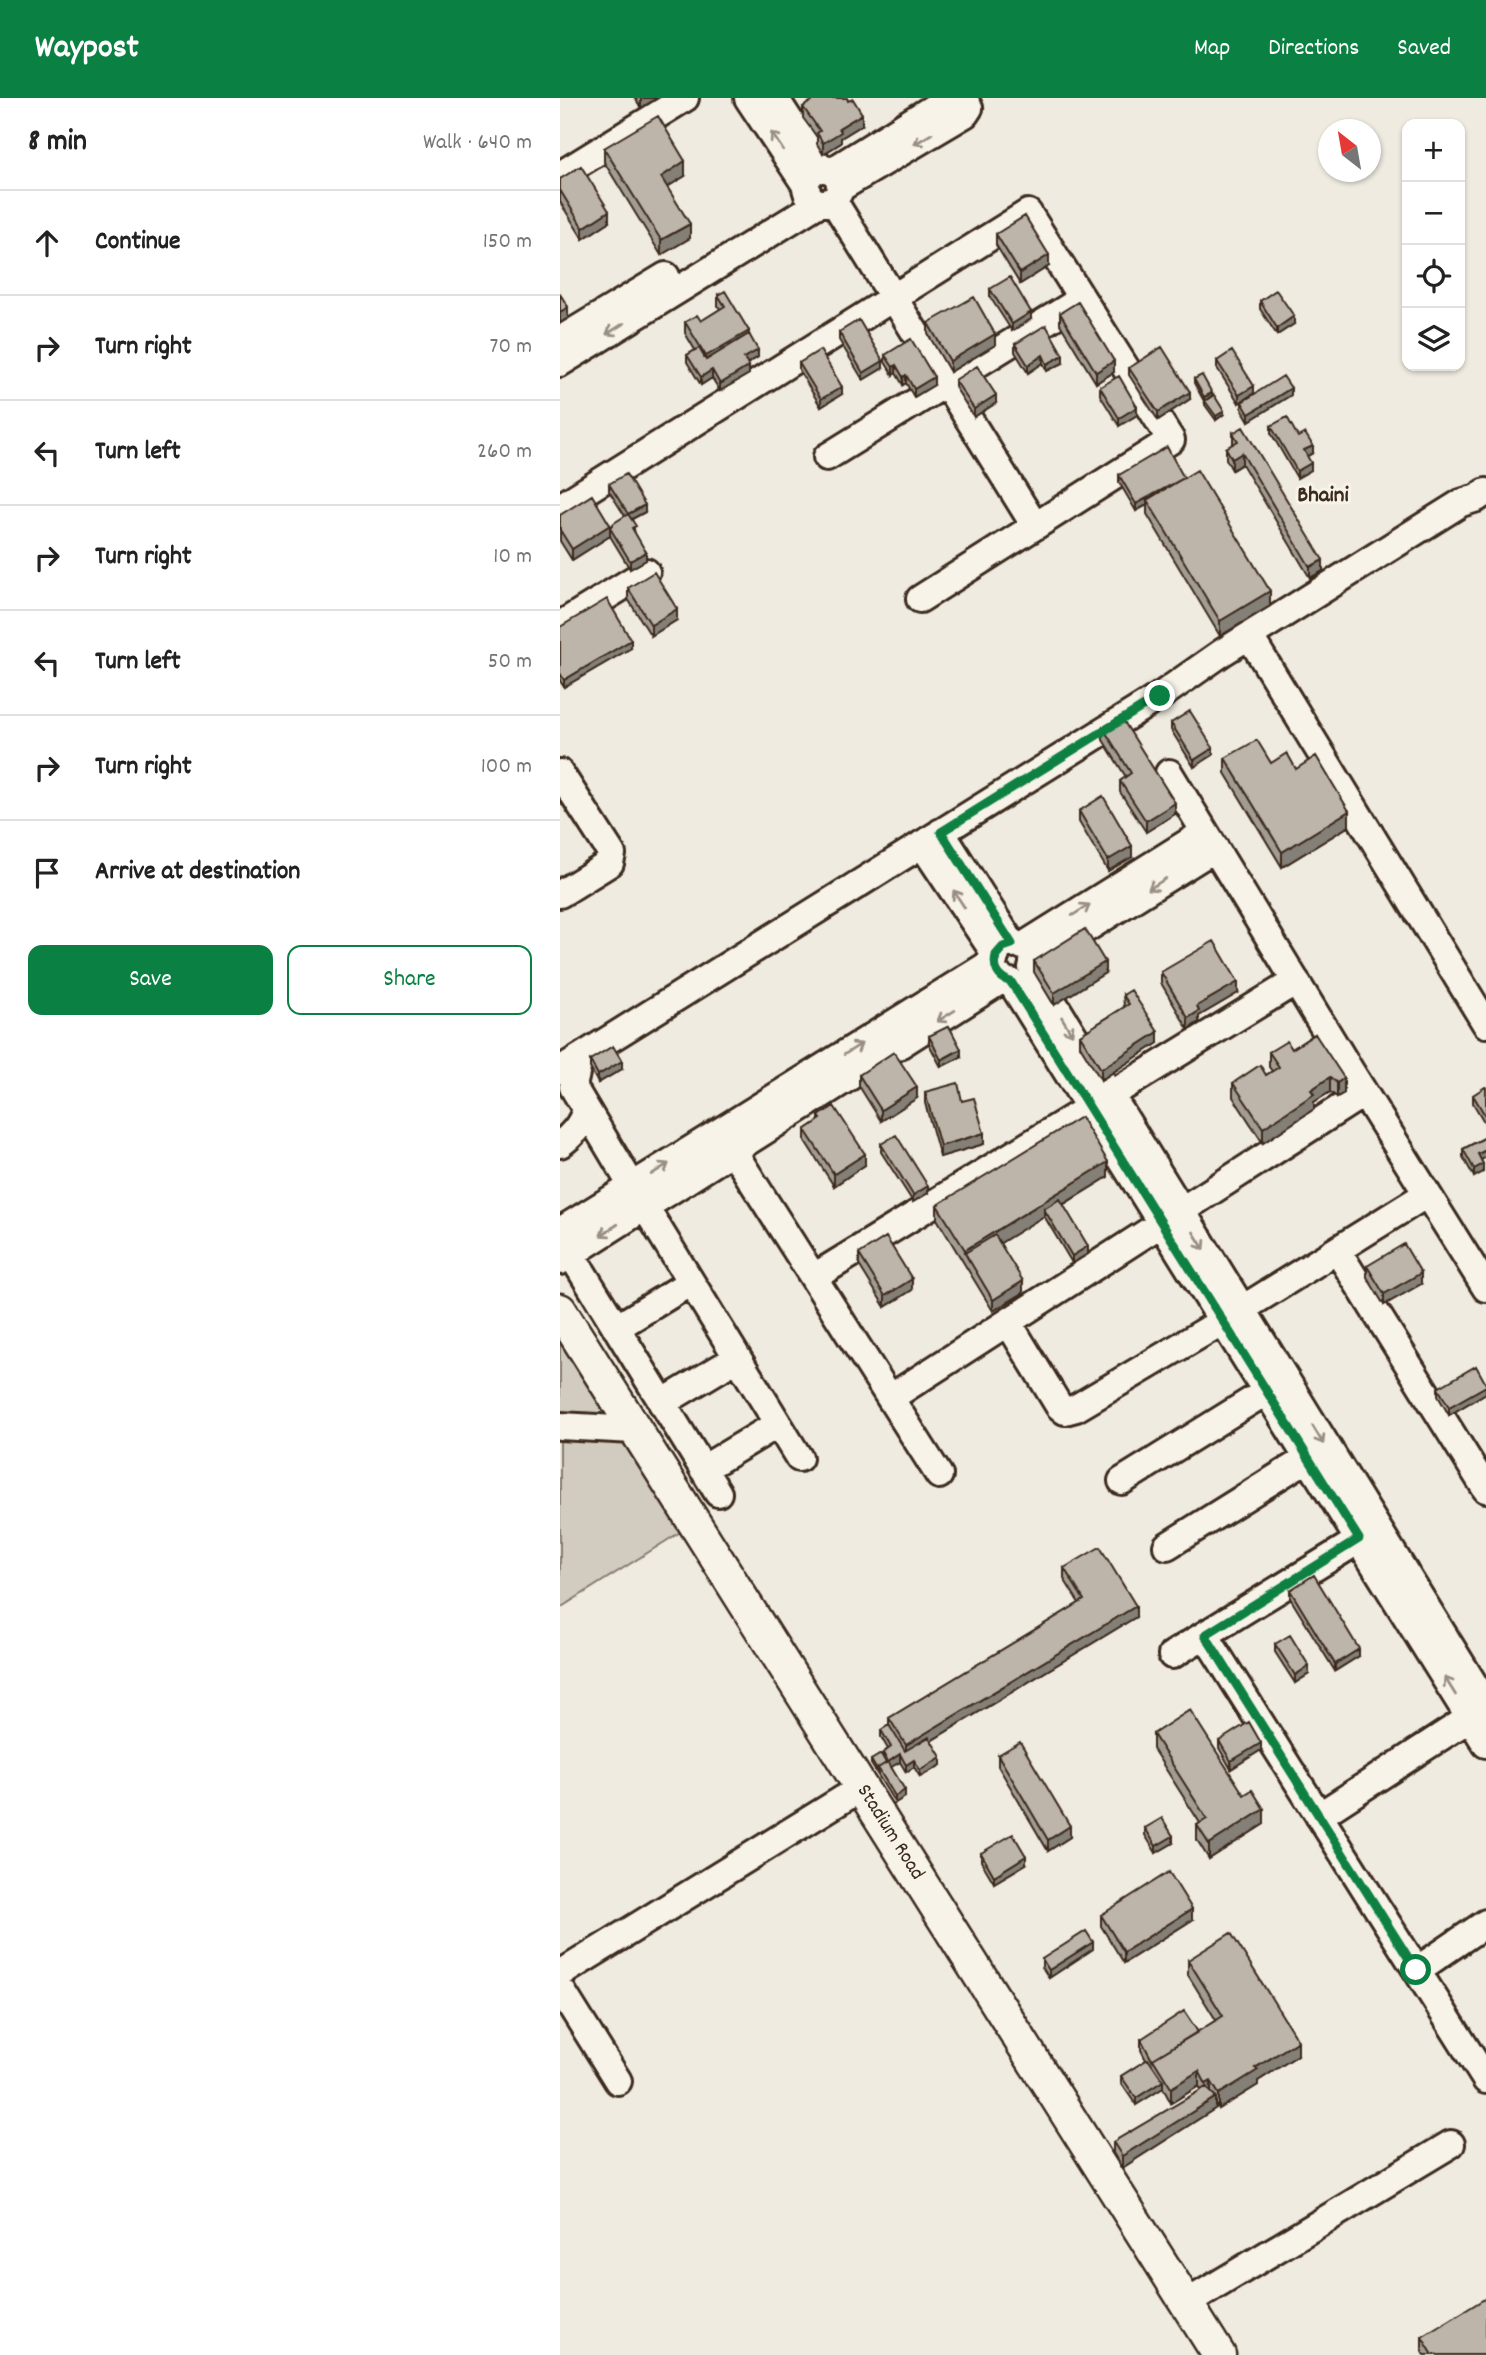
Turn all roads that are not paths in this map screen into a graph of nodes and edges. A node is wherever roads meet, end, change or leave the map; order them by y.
1 (685, 98) edge
2 (748, 98) edge
3 (775, 98) edge
4 (949, 98) edge
5 (963, 98) edge
6 (560, 176) edge
7 (822, 187) junction
8 (894, 298) junction
9 (1082, 299) junction
10 (560, 340) edge
11 (560, 363) edge
12 (946, 383) junction
13 (827, 457) dead end
14 (1483, 501) edge
15 (560, 507) edge
16 (1035, 526) junction
17 (646, 572) dead end
18 (920, 599) dead end
19 (560, 625) edge
20 (1250, 637) junction
21 (560, 772) edge
22 (1169, 773) dead end
23 (932, 838) junction
24 (1210, 840) junction
25 (560, 894) edge
26 (1013, 962) junction
27 (1296, 981) junction
28 (1486, 1024) edge
29 (569, 1065) edge
30 (1364, 1093) junction
31 (1099, 1101) junction
32 (586, 1111) junction
33 (560, 1144) edge
34 (733, 1151) junction
35 (1427, 1194) junction
36 (639, 1196) junction
37 (1171, 1217) junction
38 (560, 1231) edge
39 (1337, 1250) junction
40 (566, 1258) edge
41 (814, 1277) junction
42 (691, 1282) junction
43 (1486, 1288) edge
44 (560, 1310) edge
45 (1232, 1315) junction
46 (1008, 1322) junction
47 (616, 1328) junction
48 (737, 1358) junction
49 (1267, 1391) junction
50 (890, 1398) junction
51 (662, 1403) junction
52 (778, 1424) junction
53 (560, 1426) edge
54 (634, 1430) junction
55 (799, 1458) dead end
56 (1308, 1458) junction
57 (703, 1469) junction
58 (939, 1475) dead end
59 (1122, 1481) dead end
60 (1486, 1489) edge
61 (718, 1493) dead end
62 (1359, 1539) junction
63 (1167, 1546) dead end
64 (1205, 1635) junction
65 (1172, 1655) dead end
66 (1481, 1710) edge
67 (1486, 1744) edge
68 (861, 1788) junction
69 (1319, 1816) junction
70 (1486, 1923) edge
71 (1416, 1970) junction
72 (560, 1974) edge
73 (560, 1988) edge
74 (1486, 2080) edge
75 (618, 2081) dead end
76 (1451, 2144) dead end
77 (1187, 2303) junction
78 (1219, 2355) edge

1 - 6 street
7 -> 2 street
3 - 7 street
4 - 7 street
5 -> 7 street
7 - 8 street
7 - 10 street
7 -> 11 street
8 - 9 street
8 - 12 street
8 - 15 street
9 - 12 street
9 - 16 street
12 - 13 street
12 - 16 street
14 - 20 street
16 - 18 street
17 - 19 street
20 - 23 street
20 - 28 street
21 - 25 street
22 - 24 street
23 - 26 street
23 - 29 street
24 - 26 street
24 - 27 street
26 - 31 street
26 -> 34 street
36 -> 26 street
27 - 30 street
27 - 31 street
29 - 32 street
30 - 35 street
30 - 37 street
31 - 37 street
31 - 41 street
32 - 33 street
32 - 36 street
34 - 36 street
34 - 41 street
35 - 39 street
35 - 43 street
36 - 38 street
36 -> 40 street
36 - 42 street
37 - 45 street
37 - 46 street
39 - 45 street
39 - 60 street
40 - 47 street
41 - 50 street
42 - 47 street
42 - 48 street
44 - 54 main road, Stadium Road
45 - 46 street
45 - 49 street
45 -> 66 street
46 - 50 street
47 - 51 street
48 - 51 street
48 - 52 street
49 - 56 street
49 - 59 street
50 - 58 street
51 - 57 street
52 - 55 street
52 - 57 street
53 - 54 street
54 - 68 main road, Stadium Road
56 - 62 street
56 - 63 street
57 - 61 street
62 - 64 street
66 -> 62 street
64 - 65 street
64 - 69 street
66 - 67 street
66 - 69 street
68 - 72 street
68 - 77 main road, Stadium Road
69 - 71 street
70 - 71 street
71 - 74 street
73 - 75 street
76 - 77 street
77 - 78 main road, Stadium Road

